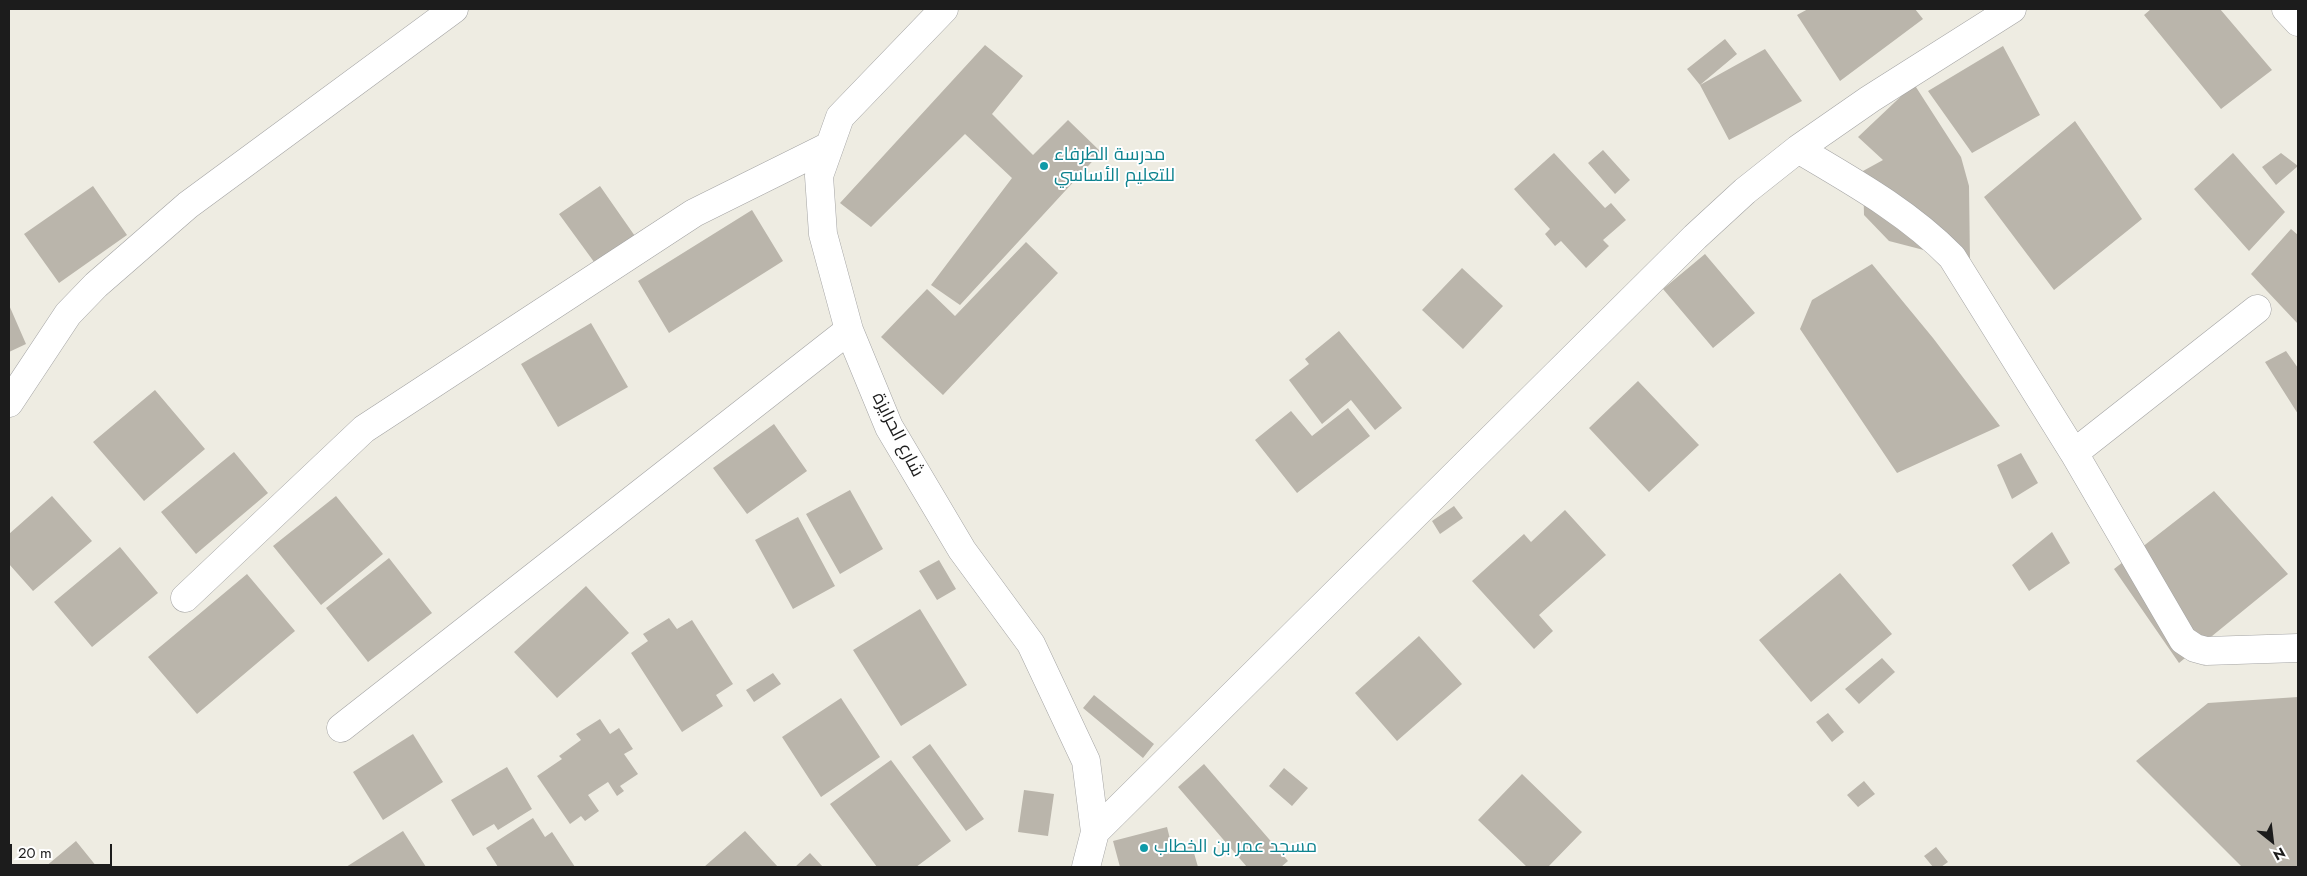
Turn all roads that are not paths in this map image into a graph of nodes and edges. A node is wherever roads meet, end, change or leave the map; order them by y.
1 (454, 9) edge
2 (944, 9) edge
3 (2012, 9) edge
4 (2286, 9) edge
5 (2298, 22) edge
6 (829, 146) junction
7 (1798, 149) junction
8 (2257, 308) dead end
9 (849, 330) junction
10 (9, 404) edge
11 (2074, 452) junction
12 (186, 598) dead end
13 (2298, 648) edge
14 (341, 728) dead end
15 (1095, 832) junction
16 (1086, 867) edge

1 - 10 street
2 - 6 street, شارع الحرايزة
3 - 7 street
4 - 5 street
6 - 9 street, شارع الحرايزة
6 - 12 street
7 - 11 street
7 - 15 street
8 - 11 street
9 - 14 street
9 - 15 street, شارع الحرايزة
11 - 13 street
15 - 16 street, شارع الحرايزة

